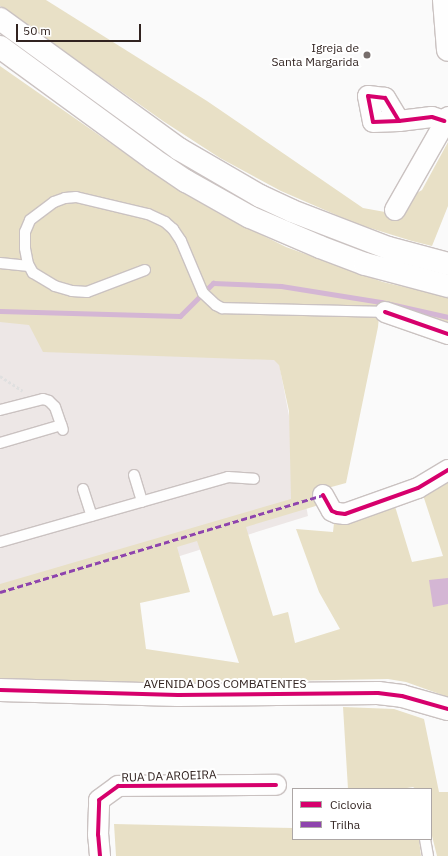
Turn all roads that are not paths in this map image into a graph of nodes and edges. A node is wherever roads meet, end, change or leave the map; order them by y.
1 (444, 0) edge
2 (0, 19) edge
3 (0, 47) edge
4 (448, 50) edge
5 (446, 119) edge
6 (399, 121) dead end
7 (395, 210) dead end
8 (0, 264) edge
9 (448, 264) edge
10 (29, 266) junction
11 (145, 270) dead end
12 (448, 286) edge
13 (385, 312) joint
14 (448, 334) edge
15 (0, 410) edge
16 (0, 443) edge
17 (448, 470) edge
18 (134, 475) dead end
19 (254, 479) dead end
20 (83, 489) dead end
21 (323, 495) dead end
22 (142, 502) junction
23 (92, 516) junction
24 (0, 542) edge
25 (0, 690) edge
26 (448, 709) edge
27 (276, 785) dead end
28 (425, 840) edge
29 (100, 856) edge
30 (428, 856) edge

1 - 4 main road
2 - 9 main road
3 - 12 main road
5 - 6 street
5 - 7 street
8 - 10 lane
10 - 11 lane
10 - 13 lane
13 - 14 street
15 - 16 lane
17 - 21 street
18 - 22 lane
19 - 22 lane
20 - 23 lane
22 - 23 lane
23 - 24 lane
25 - 26 main road, AVENIDA DOS COMBATENTES
27 - 29 street, RUA DA AROEIRA
28 - 30 lane

